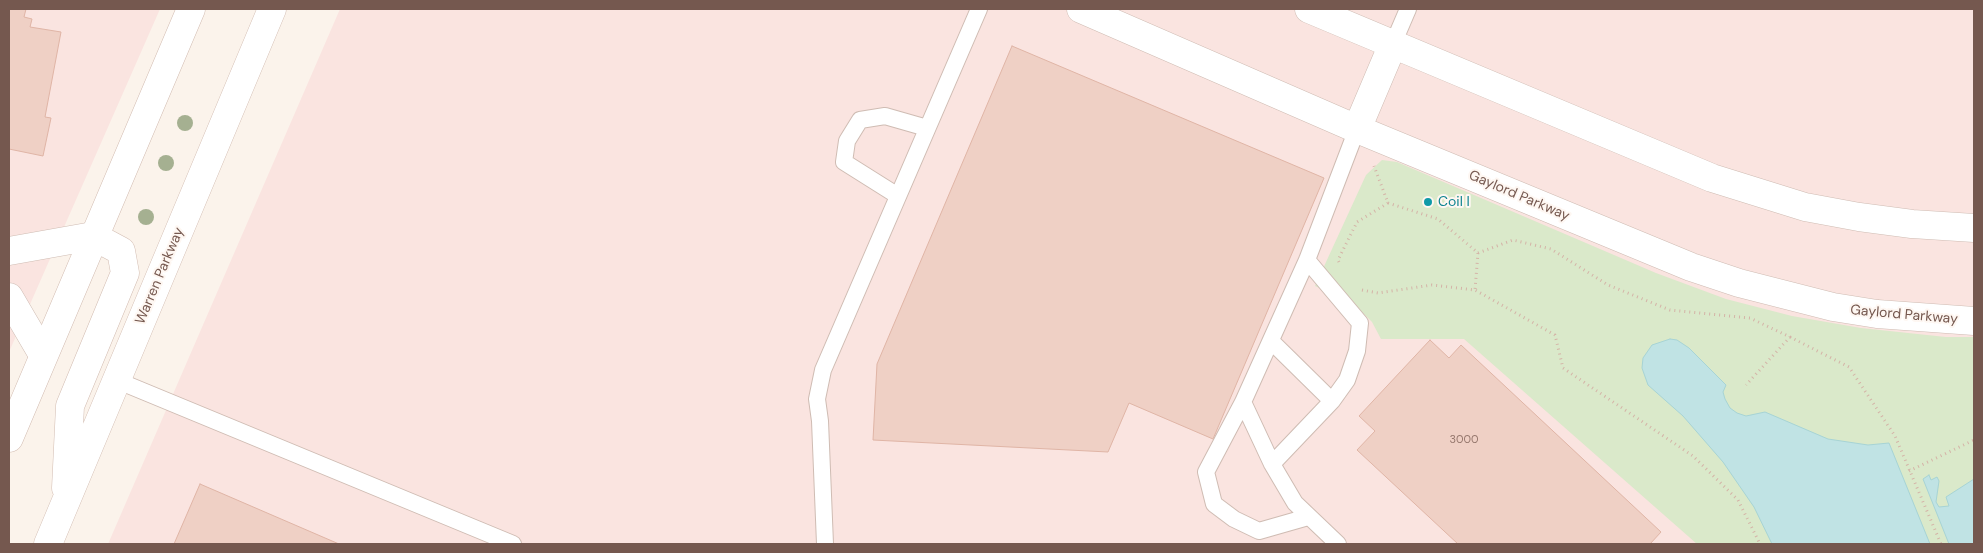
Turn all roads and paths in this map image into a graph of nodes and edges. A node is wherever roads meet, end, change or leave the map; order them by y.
1 (191, 9) edge
2 (272, 9) edge
3 (979, 9) edge
4 (1081, 9) edge
5 (1309, 9) edge
6 (1408, 9) edge
7 (1393, 44) junction
8 (927, 128) junction
9 (1357, 129) junction
10 (1374, 165) dead end
11 (898, 196) junction
12 (1388, 203) junction
13 (1974, 228) edge
14 (93, 236) junction
15 (9, 251) edge
16 (1478, 253) junction
17 (1308, 260) junction
18 (1342, 269) dead end
19 (1355, 289) dead end
20 (1475, 290) junction
21 (9, 297) edge
22 (1974, 320) edge
23 (1790, 337) junction
24 (1271, 340) junction
25 (43, 355) junction
26 (116, 380) junction
27 (1746, 385) dead end
28 (1332, 401) junction
29 (1243, 402) junction
30 (9, 438) edge
31 (1974, 440) edge
32 (1272, 464) junction
33 (1909, 471) junction
34 (65, 502) junction
35 (1308, 517) junction
36 (48, 544) edge
37 (513, 544) edge
38 (825, 544) edge
39 (1338, 544) edge
40 (1760, 544) edge
41 (1941, 544) edge

1 - 14 street
2 - 26 street, Warren Parkway
3 - 8 lane
4 - 9 street, Gaylord Parkway
5 - 7 street
6 - 7 lane
7 - 9 street
7 - 13 street
8 - 11 lane
8 - 11 lane
9 - 17 lane
9 - 22 street, Gaylord Parkway
10 - 12 path
11 - 38 lane
12 - 16 path
12 - 18 path
14 - 15 street
14 - 25 street
14 - 34 street
16 - 20 path
16 - 23 path
17 - 24 lane
17 - 28 lane
19 - 20 path
20 - 40 path
21 - 25 street
23 - 27 path
23 - 33 path
24 - 28 lane
24 - 29 lane
25 - 30 street
26 - 34 street, Warren Parkway
26 - 37 lane
28 - 32 lane
29 - 32 lane
29 - 35 lane
31 - 33 path
32 - 35 lane
33 - 41 path
34 - 36 street, Warren Parkway
35 - 39 lane

